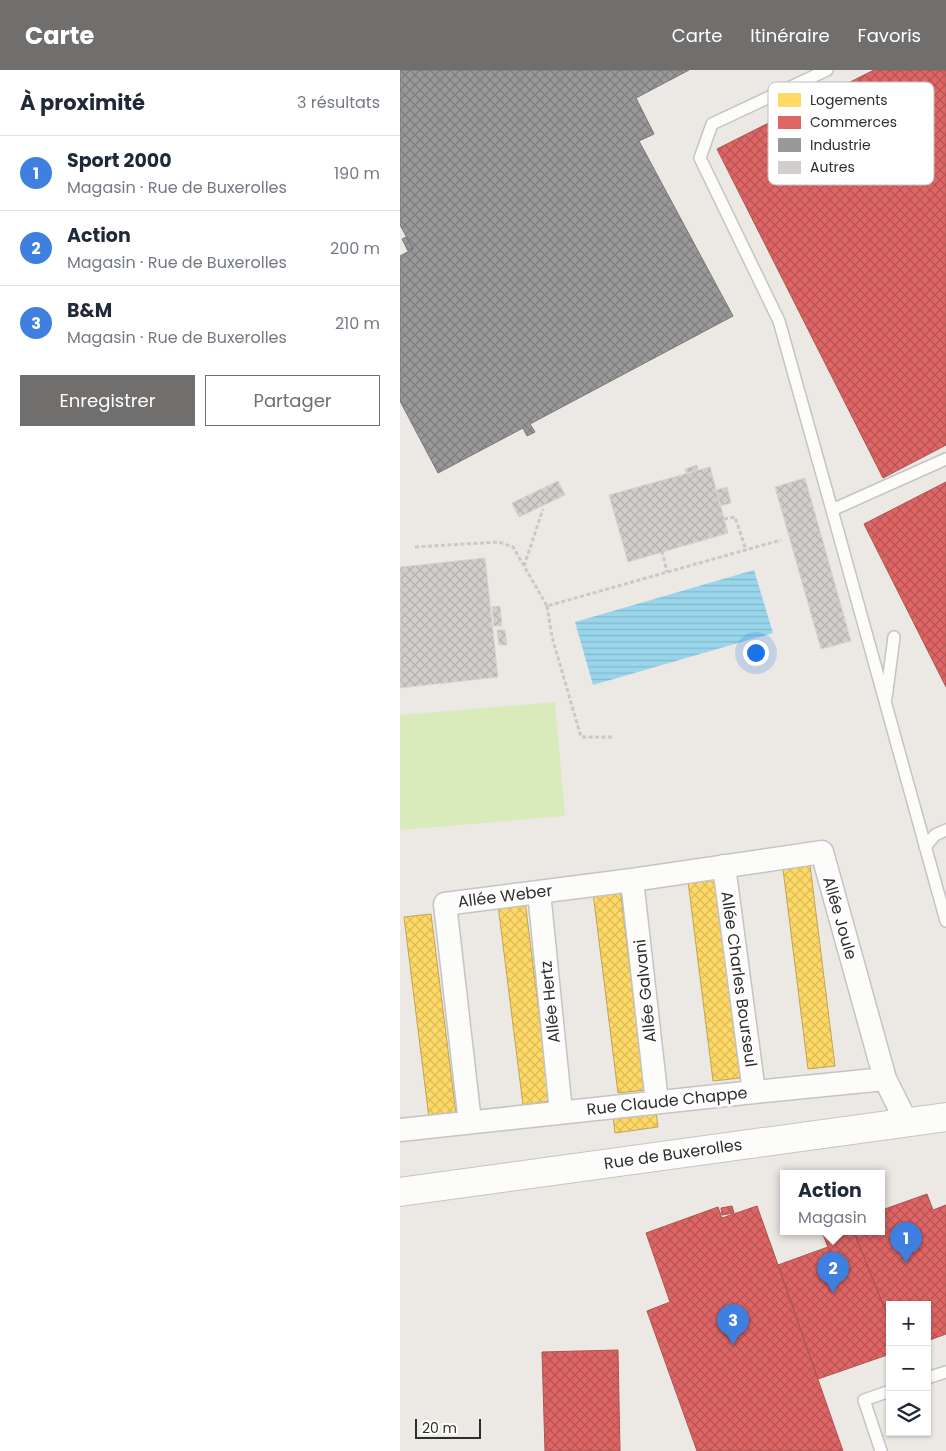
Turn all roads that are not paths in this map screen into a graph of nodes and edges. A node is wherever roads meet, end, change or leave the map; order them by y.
1 (827, 70) edge
2 (801, 82) edge
3 (768, 98) edge
4 (946, 459) edge
5 (832, 510) junction
6 (894, 637) dead end
7 (885, 703) junction
8 (946, 830) edge
9 (925, 847) junction
10 (724, 866) junction
11 (632, 880) junction
12 (539, 892) junction
13 (946, 921) edge
14 (885, 1079) junction
15 (754, 1092) junction
16 (657, 1102) junction
17 (561, 1112) junction
18 (946, 1117) edge
19 (470, 1122) junction
20 (907, 1123) junction
21 (400, 1130) edge
22 (400, 1192) edge
23 (946, 1372) edge
24 (931, 1377) edge
25 (886, 1392) edge
26 (881, 1451) edge

1 - 2 lane
3 - 5 lane
4 - 5 lane
5 - 7 lane
6 - 7 lane
7 - 9 lane
8 - 9 lane
9 - 13 lane
10 - 11 street, Allée Weber
10 - 14 street, Allée Joule
10 - 15 street, Allée Charles Bourseul
11 - 12 street, Allée Weber
11 - 16 street, Allée Galvani
12 - 17 street, Allée Hertz
12 - 19 street, Allée Weber
14 - 15 street, Rue Claude Chappe
14 - 20 street
15 - 16 street, Rue Claude Chappe
16 - 17 street, Rue Claude Chappe
17 - 19 street, Rue Claude Chappe
18 - 20 street, Rue de Buxerolles
19 - 21 street, Rue Claude Chappe
20 - 22 street, Rue de Buxerolles
23 - 24 lane
25 - 26 lane

